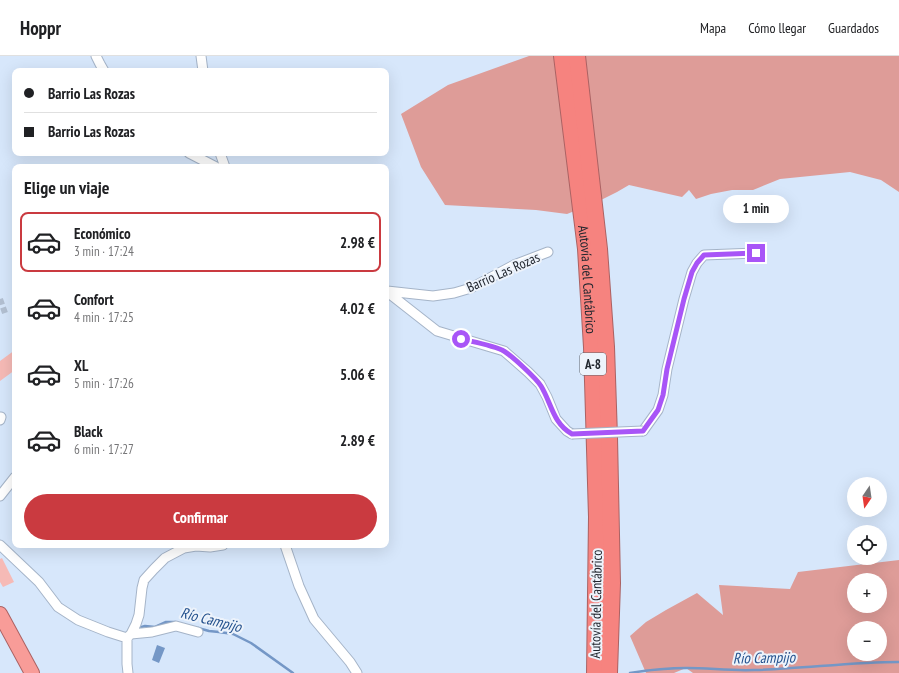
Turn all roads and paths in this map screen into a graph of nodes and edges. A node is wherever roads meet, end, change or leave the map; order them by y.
1 (96, 56) edge
2 (201, 56) edge
3 (562, 56) edge
4 (577, 56) edge
5 (102, 68) edge
6 (203, 68) edge
7 (195, 156) edge
8 (210, 164) edge
9 (548, 252) dead end
10 (756, 253) dead end
11 (389, 291) edge
12 (389, 293) edge
13 (12, 481) edge
14 (0, 496) edge
15 (0, 545) edge
16 (184, 548) edge
17 (286, 548) edge
18 (0, 614) edge
19 (198, 632) dead end
20 (129, 636) junction
21 (32, 673) edge
22 (128, 673) edge
23 (357, 673) edge
24 (595, 673) edge
25 (609, 673) edge

1 - 5 street
2 - 6 street
3 - 24 highway, Autovía del Cantábrico / A-8
4 - 25 highway, Autovía del Cantábrico / A-8
7 - 8 street
9 - 11 street, Barrio Las Rozas
10 - 12 street, Barrio Las Rozas, bridge
13 - 14 street
15 - 20 street
16 - 20 street
17 - 23 street
18 - 21 highway
19 - 20 street
20 - 22 street

